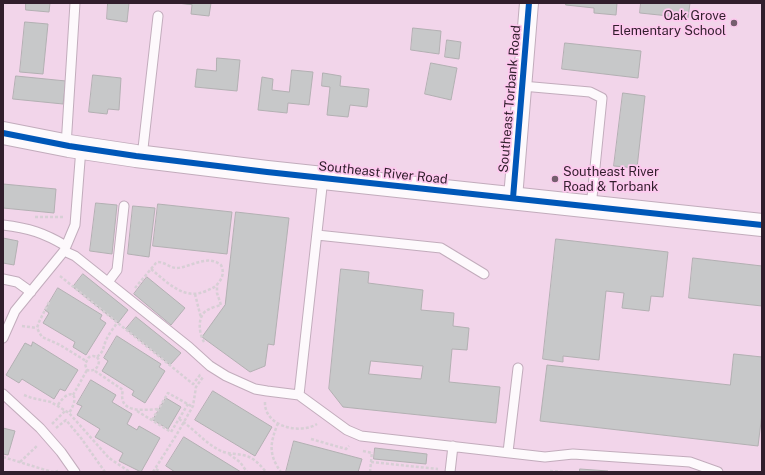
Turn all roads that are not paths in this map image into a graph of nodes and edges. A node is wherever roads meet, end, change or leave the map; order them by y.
1 (75, 3) edge
2 (529, 3) edge
3 (158, 16) dead end
4 (522, 86) junction
5 (3, 133) edge
6 (74, 147) junction
7 (142, 157) junction
8 (323, 178) junction
9 (513, 198) junction
10 (124, 206) dead end
11 (591, 206) junction
12 (3, 225) edge
13 (762, 225) edge
14 (317, 235) junction
15 (65, 249) junction
16 (484, 274) dead end
17 (3, 279) edge
18 (108, 282) junction
19 (31, 292) junction
20 (3, 338) edge
21 (518, 368) dead end
22 (3, 394) edge
23 (299, 395) junction
24 (453, 446) junction
25 (508, 452) junction
26 (74, 470) edge
27 (450, 471) edge
28 (718, 472) edge

1 - 6 lane
2 - 4 street, Southeast Torbank Road
3 - 7 lane
4 - 9 street, Southeast Torbank Road
4 - 11 lane
5 - 6 street, Southeast River Road
6 - 7 street, Southeast River Road
6 - 15 lane
7 - 8 street, Southeast River Road
8 - 9 street, Southeast River Road
8 - 14 lane
9 - 11 street, Southeast River Road
10 - 18 lane
11 - 13 street, Southeast River Road
12 - 15 lane
14 - 16 lane
14 - 23 lane
15 - 18 lane
15 - 19 lane
17 - 19 lane
18 - 23 lane
19 - 20 lane
21 - 25 lane
22 - 26 lane
23 - 24 lane
24 - 25 lane
24 - 27 lane
25 - 28 lane

